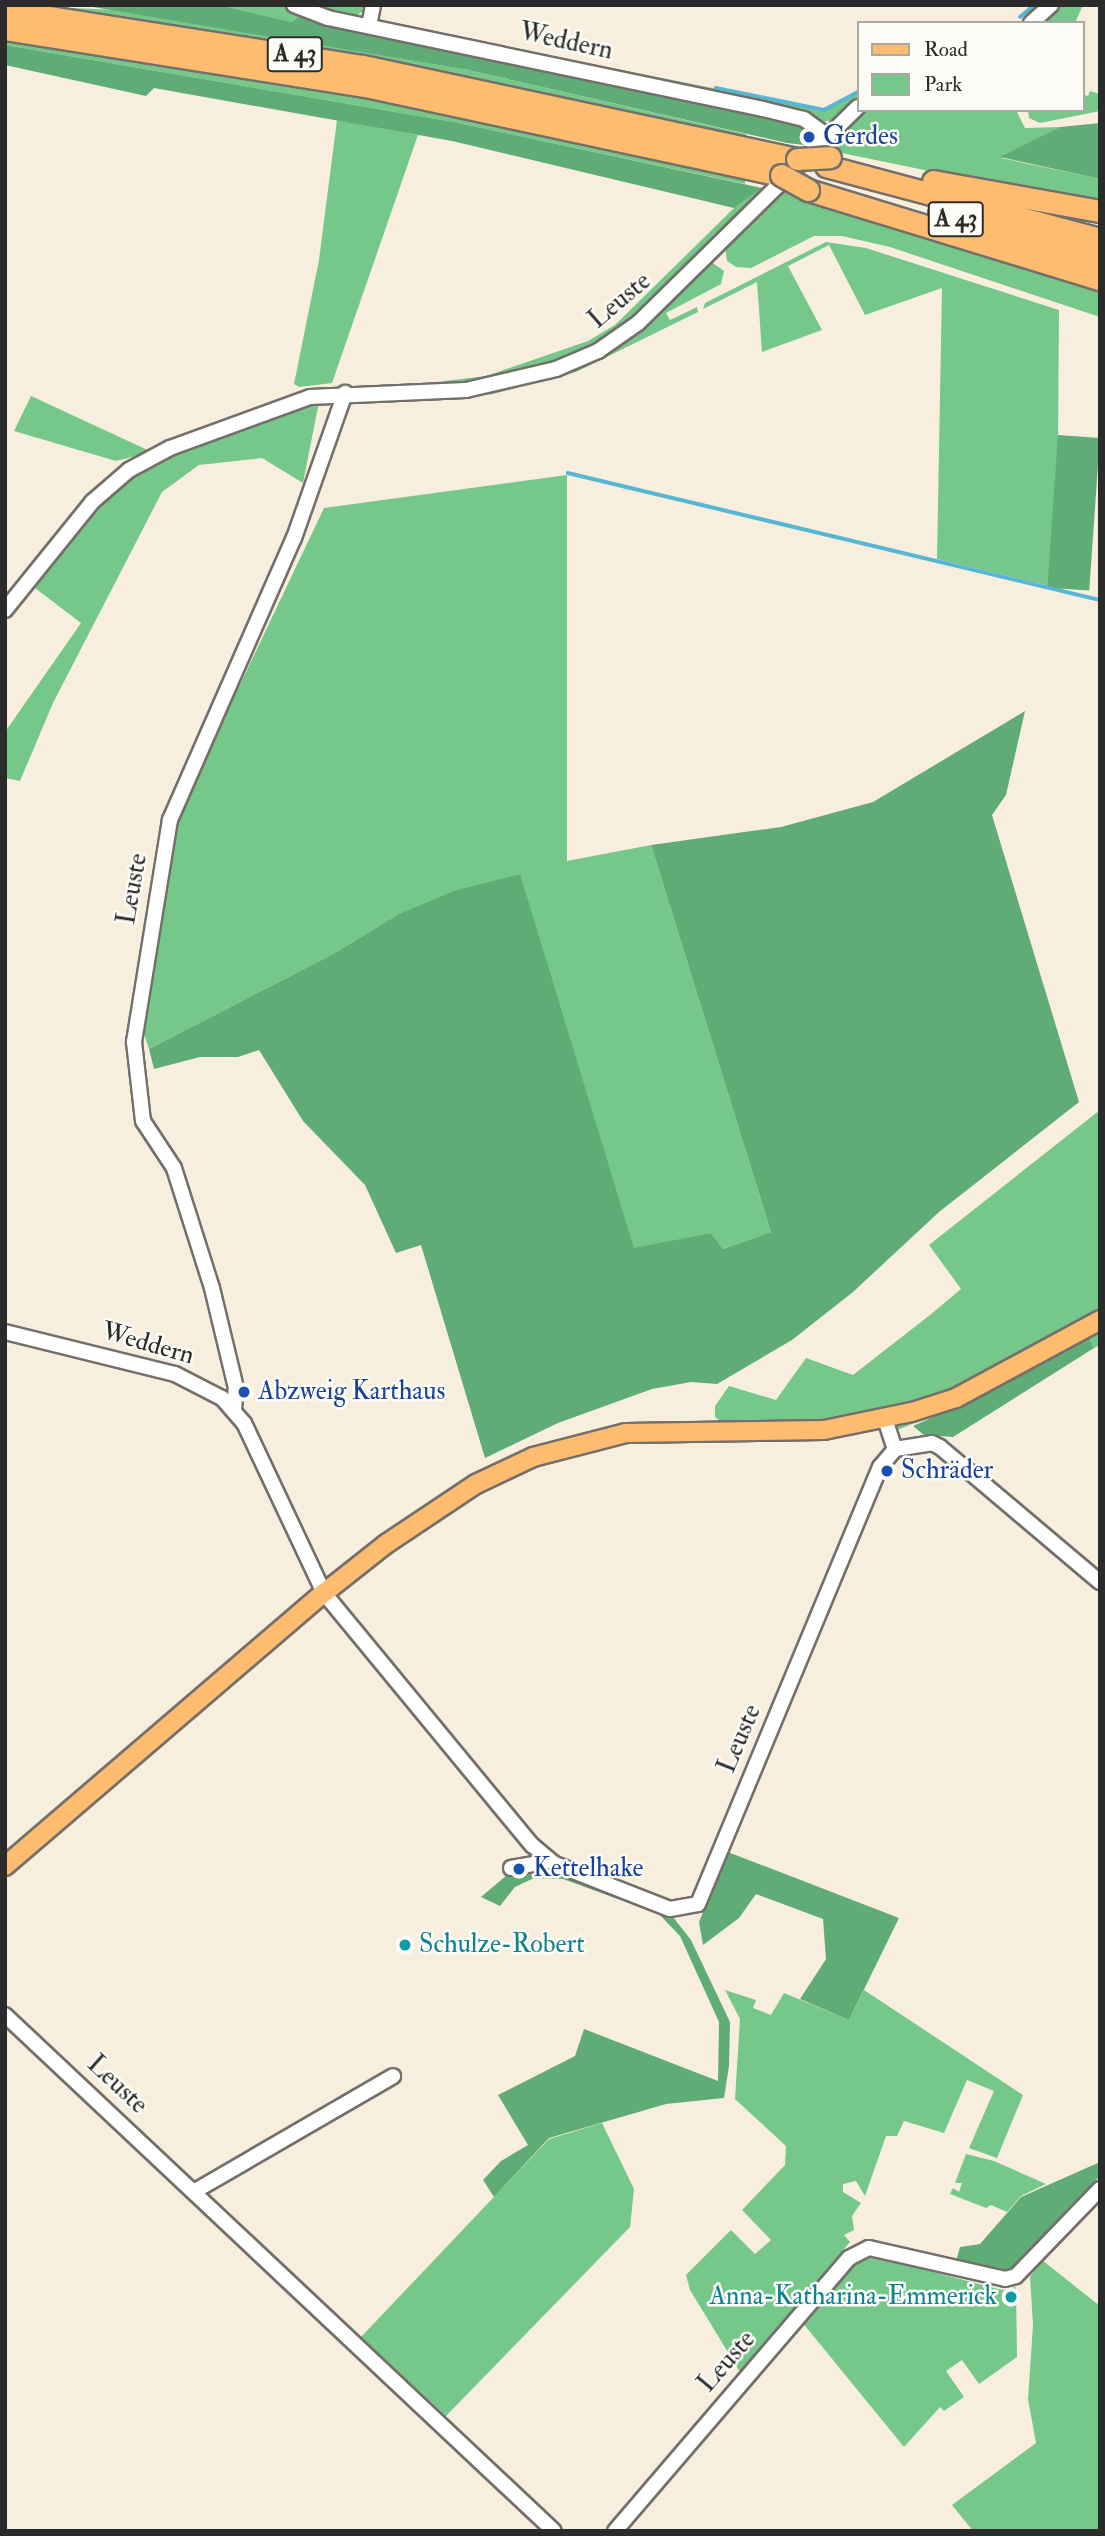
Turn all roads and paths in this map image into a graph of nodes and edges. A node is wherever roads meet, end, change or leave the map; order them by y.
1 (293, 5) edge
2 (373, 5) edge
3 (1051, 5) edge
4 (5, 10) edge
5 (1033, 21) edge
6 (369, 26) junction
7 (5, 29) edge
8 (856, 109) edge
9 (825, 135) junction
10 (828, 162) junction
11 (810, 186) junction
12 (1054, 203) junction
13 (1100, 211) edge
14 (1100, 216) edge
15 (1100, 239) edge
16 (1100, 259) edge
17 (1100, 282) edge
18 (345, 393) junction
19 (5, 610) edge
20 (1100, 1320) edge
21 (5, 1332) edge
22 (234, 1409) junction
23 (885, 1419) junction
24 (895, 1449) junction
25 (1100, 1582) edge
26 (324, 1593) junction
27 (525, 1838) junction
28 (549, 1861) junction
29 (5, 1866) edge
30 (5, 2015) edge
31 (393, 2076) dead end
32 (1100, 2189) edge
33 (195, 2191) junction
34 (554, 2531) edge
35 (615, 2531) edge

1 - 6 street, Weddern
2 - 6 street
3 - 5 street
4 - 10 highway, A 43, bridge
6 - 9 street, Weddern
7 - 11 highway, A 43, bridge
8 - 9 street, Leuste
9 - 18 street, Leuste
10 - 12 highway
10 - 15 highway, A 43
11 - 16 highway, A 43
11 - 17 highway
12 - 13 highway
12 - 14 highway
18 - 19 street, Leuste
18 - 22 street, Leuste
20 - 23 main road
21 - 22 street, Weddern
22 - 26 street, Weddern
23 - 24 street
23 - 26 main road
24 - 25 street
24 - 28 street, Leuste
26 - 27 street, Leuste
26 - 29 main road
27 - 28 street, Leuste
27 - 28 street, Leuste
30 - 33 street, Leuste
31 - 33 street
32 - 35 street, Leuste
33 - 34 street, Leuste

